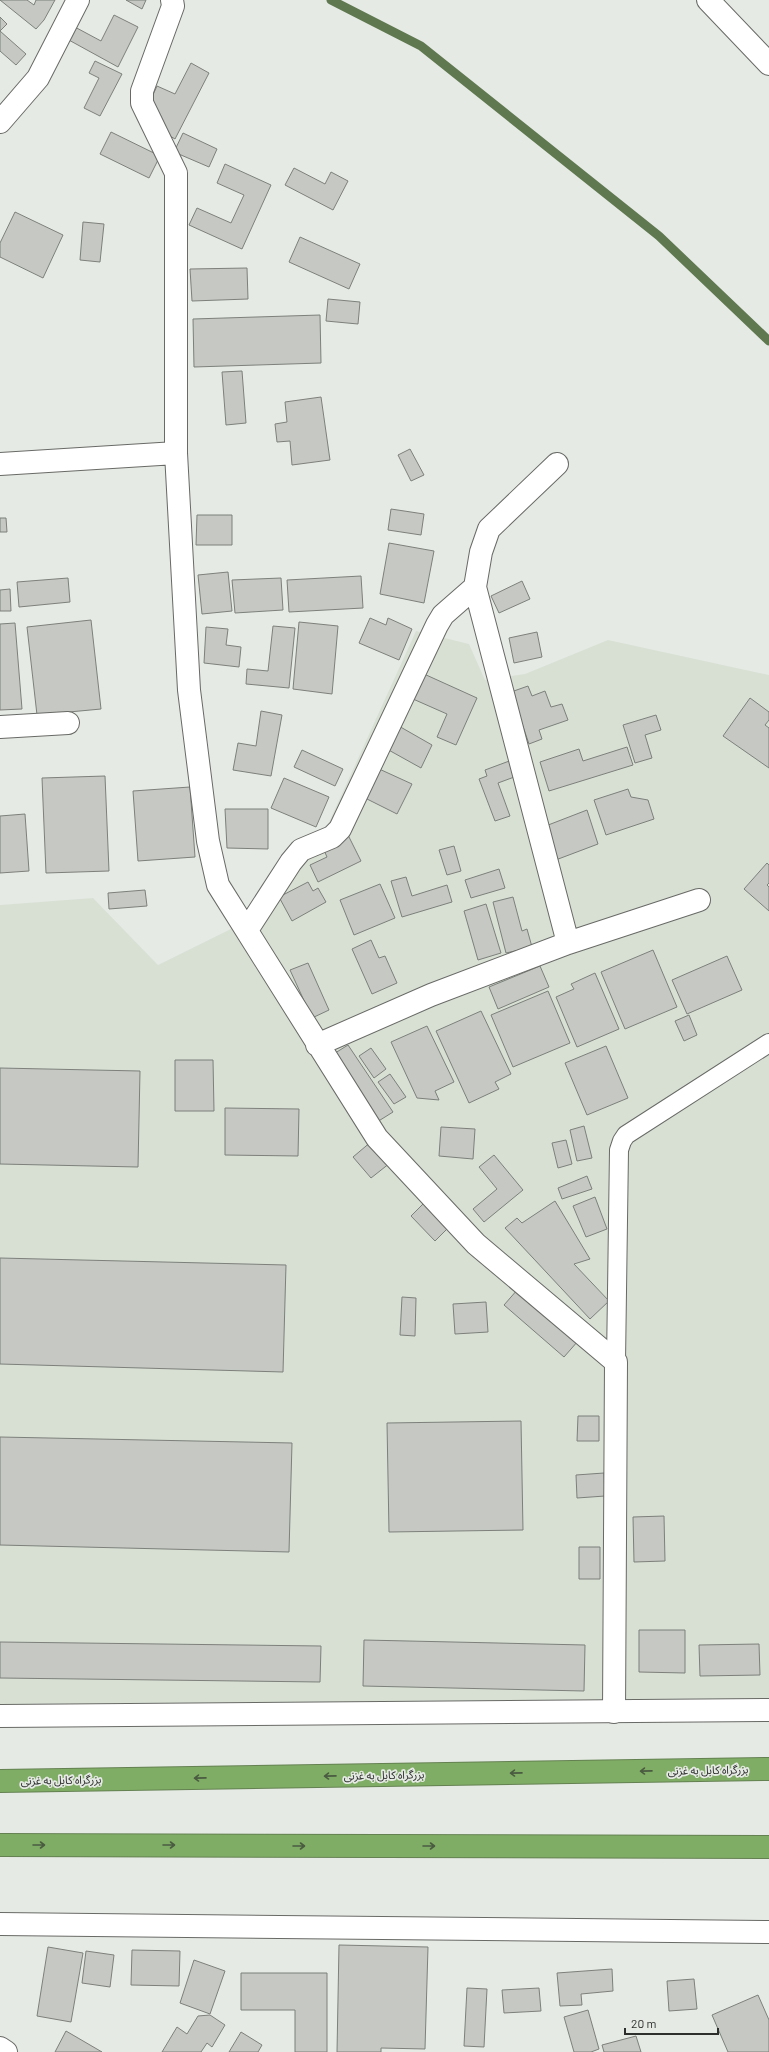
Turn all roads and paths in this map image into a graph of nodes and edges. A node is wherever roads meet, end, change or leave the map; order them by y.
1 (78, 0) edge
2 (172, 0) edge
3 (708, 0) edge
4 (769, 64) edge
5 (0, 122) edge
6 (176, 453) junction
7 (0, 464) edge
8 (557, 464) dead end
9 (475, 587) junction
10 (68, 723) dead end
11 (0, 727) edge
12 (699, 900) dead end
13 (247, 930) junction
14 (568, 943) junction
15 (769, 1042) edge
16 (317, 1045) junction
17 (616, 1362) junction
18 (769, 1710) edge
19 (614, 1712) junction
20 (0, 1716) edge
21 (769, 1769) edge
22 (0, 1781) edge
23 (0, 1845) edge
24 (769, 1847) edge
25 (0, 1924) edge
26 (769, 1932) edge
27 (0, 2048) edge
28 (6, 2052) edge

1 - 5 street
2 - 6 street
3 - 4 street
6 - 7 street
6 - 13 street
8 - 9 street
9 - 13 street
9 - 14 street
10 - 11 street
12 - 14 street
13 - 16 street
14 - 16 street
15 - 17 lane
16 - 17 street
17 - 19 street
18 - 19 street
19 - 20 street
21 -> 22 highway, بزرگراه کابل به غزنی
23 -> 24 highway
25 - 26 street
27 - 28 street

